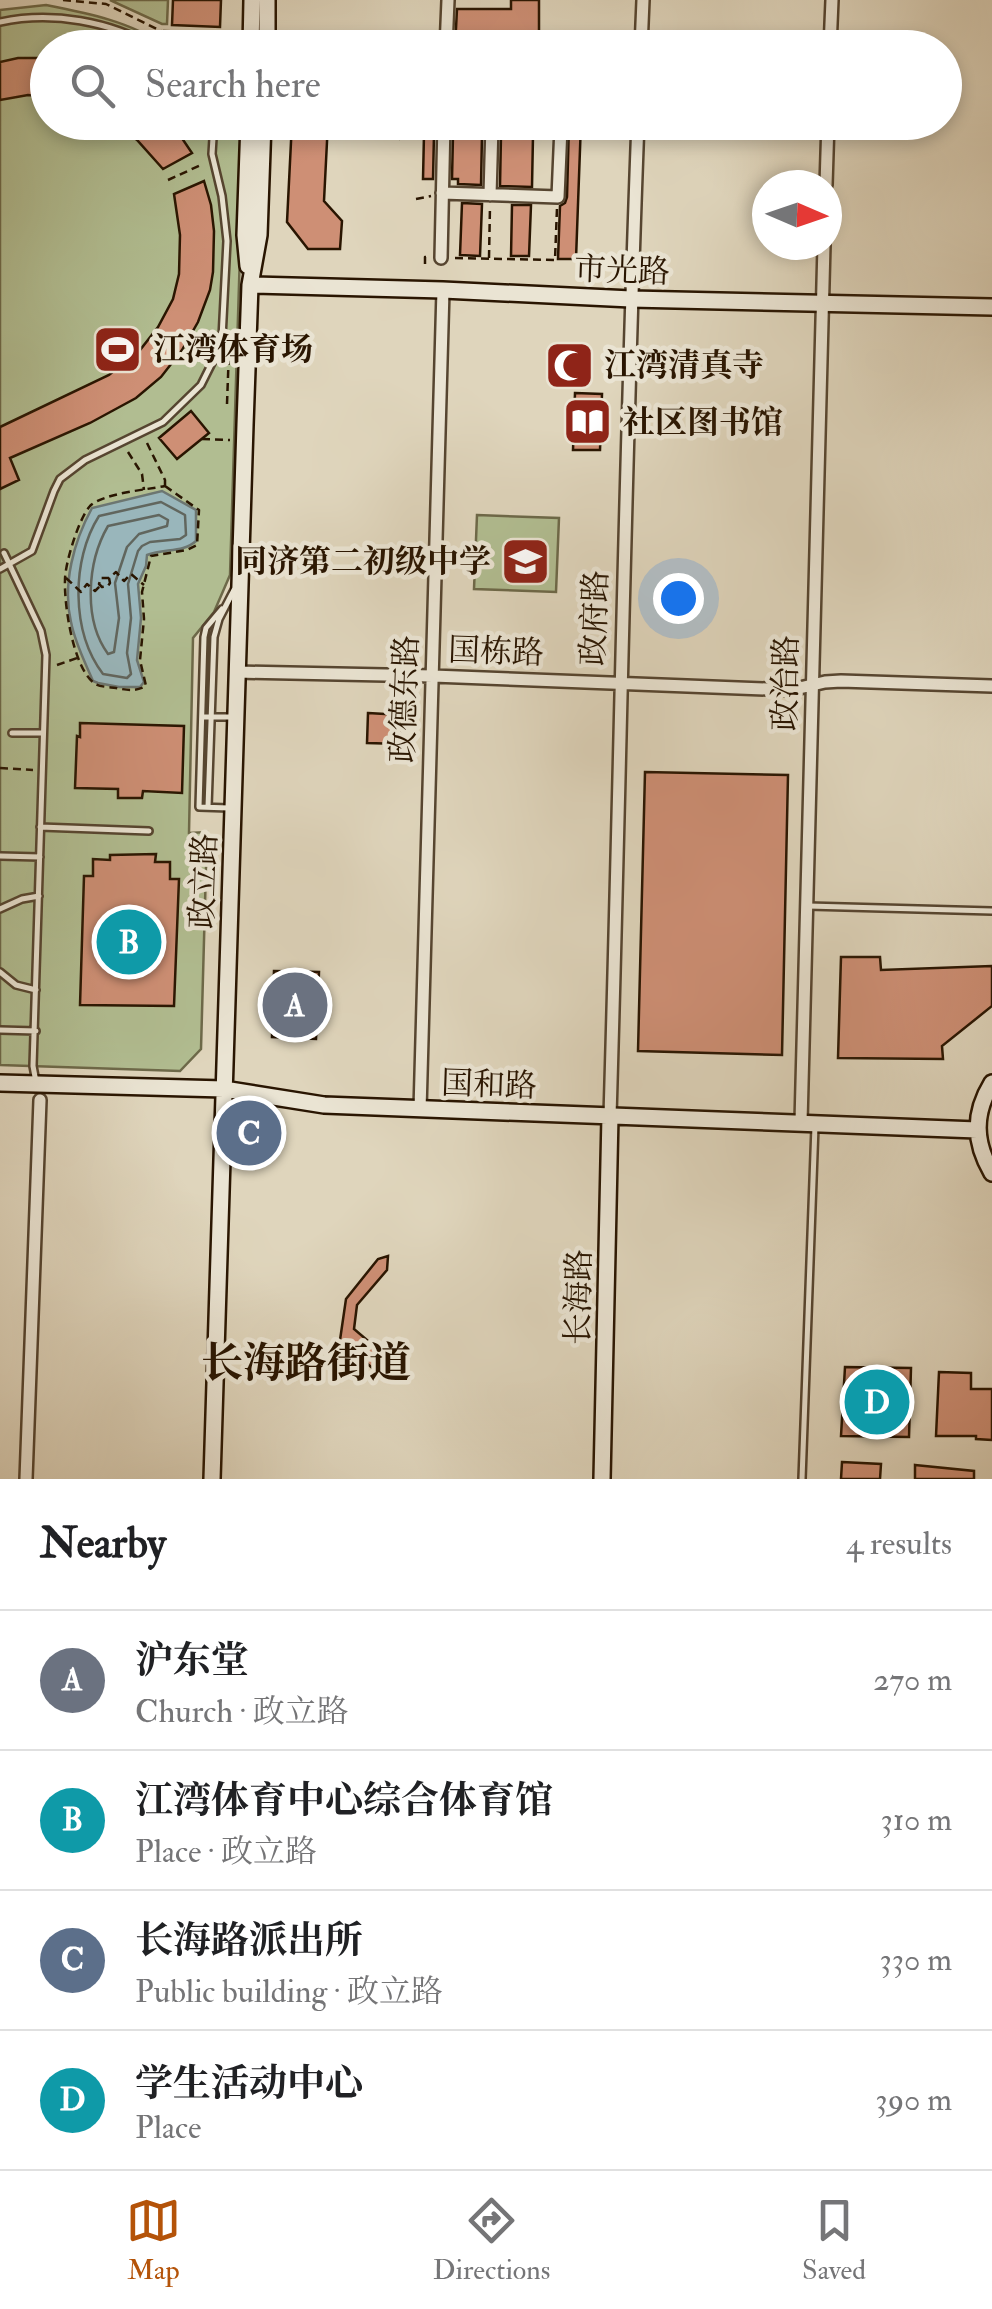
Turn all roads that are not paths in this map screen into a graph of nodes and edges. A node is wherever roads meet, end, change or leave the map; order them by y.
1 (252, 0) edge
2 (267, 0) edge
3 (448, 0) edge
4 (643, 0) edge
5 (832, 0) edge
6 (0, 22) edge
7 (120, 30) edge
8 (251, 30) edge
9 (266, 30) edge
10 (447, 30) edge
11 (642, 30) edge
12 (831, 30) edge
13 (214, 140) edge
14 (249, 140) edge
15 (263, 140) edge
16 (444, 140) edge
17 (492, 140) edge
18 (560, 140) edge
19 (637, 140) edge
20 (827, 140) edge
21 (826, 170) edge
22 (442, 193) junction
23 (490, 195) junction
24 (441, 258) road end
25 (823, 260) edge
26 (250, 285) junction
27 (443, 290) junction
28 (631, 299) junction
29 (822, 302) junction
30 (992, 307) edge
31 (4, 553) dead end
32 (9, 563) junction
33 (240, 566) junction
34 (0, 568) edge
35 (227, 603) junction
36 (237, 672) junction
37 (432, 676) junction
38 (620, 683) junction
39 (812, 684) junction
40 (992, 686) edge
41 (211, 716) junction
42 (202, 717) junction
43 (236, 717) junction
44 (12, 732) dead end
45 (43, 733) junction
46 (208, 808) junction
47 (232, 808) junction
48 (40, 827) junction
49 (149, 830) dead end
50 (0, 856) edge
51 (40, 857) junction
52 (39, 896) junction
53 (808, 906) junction
54 (0, 909) edge
55 (992, 911) edge
56 (0, 972) edge
57 (36, 990) junction
58 (0, 1030) edge
59 (36, 1030) junction
60 (0, 1082) edge
61 (992, 1083) edge
62 (224, 1088) junction
63 (38, 1092) junction
64 (420, 1110) junction
65 (610, 1116) junction
66 (808, 1122) junction
67 (976, 1130) junction
68 (992, 1173) edge
69 (26, 1479) edge
70 (212, 1479) edge
71 (602, 1479) edge
72 (802, 1479) edge

1 - 8 main road
2 - 9 main road
3 - 10 street
4 - 11 street
5 - 12 street
6 - 7 lane
13 - 32 lane
14 - 26 main road, 政立路
15 - 26 main road, 政立路
16 - 22 street
17 - 23 street
18 - 23 street
19 - 28 street, 政府路
20 - 21 street
22 - 23 street
22 - 24 street
25 - 29 street, 政治路
26 - 27 main road, 市光路
26 - 33 main road, 政立路
27 - 28 main road, 市光路
27 - 37 street, 政德东路
28 - 29 main road, 市光路
28 - 38 street, 政府路
29 - 30 main road, 市光路
29 - 39 street, 政治路
31 - 32 lane
32 - 34 lane
32 - 45 lane
33 - 35 lane
33 - 36 main road, 政立路
35 - 41 lane
35 - 42 lane
36 - 37 street, 国栋路
36 - 43 main road, 政立路
37 - 38 street, 国栋路
37 - 64 street, 政德东路
38 - 39 street, 国栋路
38 - 65 street, 政府路
39 - 40 street, 国栋路
39 - 53 street, 政治路
41 - 42 lane
41 - 43 lane
41 - 46 lane
42 - 46 lane
43 - 47 main road, 政立路
44 - 45 lane
45 - 48 lane
46 - 47 lane
47 - 62 main road, 政立路
48 - 49 lane
48 - 51 lane
50 - 51 lane
51 - 52 lane
52 - 54 lane
52 - 57 lane
53 - 55 lane
53 - 66 street, 政治路
56 - 57 lane
57 - 59 lane
58 - 59 lane
59 - 63 lane
60 - 63 main road, 国和路
61 - 67 main road
62 - 63 main road, 国和路
62 - 64 main road, 国和路
62 - 70 main road, 政立路
63 - 69 street
64 - 65 main road, 国和路
65 - 66 main road, 国和路
65 - 71 main road, 长海路
66 - 67 main road, 国和路
66 - 72 lane
67 - 68 main road

